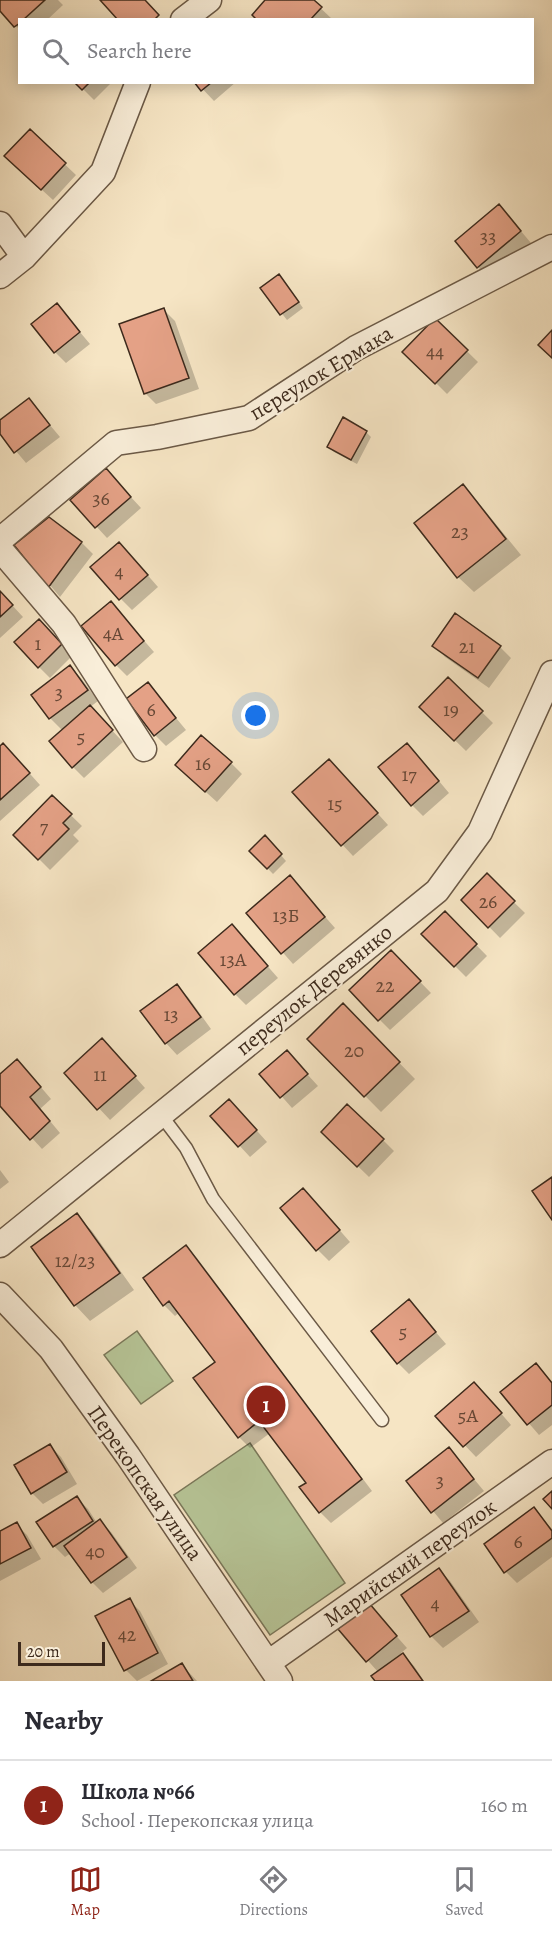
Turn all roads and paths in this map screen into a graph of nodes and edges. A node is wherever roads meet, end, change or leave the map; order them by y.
1 (209, 0) edge
2 (186, 18) edge
3 (137, 84) edge
4 (0, 224) edge
5 (552, 247) edge
6 (24, 256) junction
7 (0, 276) edge
8 (0, 540) edge
9 (0, 549) edge
10 (552, 673) edge
11 (144, 749) dead end
12 (161, 1114) junction
13 (0, 1245) edge
14 (0, 1294) edge
15 (382, 1420) dead end
16 (552, 1462) edge
17 (274, 1672) edge

1 - 2 street
3 - 6 street
4 - 6 street
5 - 8 street, переулок Ермака
6 - 7 street
9 - 11 street
10 - 12 street, переулок Деревянко
12 - 13 street, переулок Деревянко
12 - 15 lane
14 - 17 street, Перекопская улица
16 - 17 street, Марийский переулок

